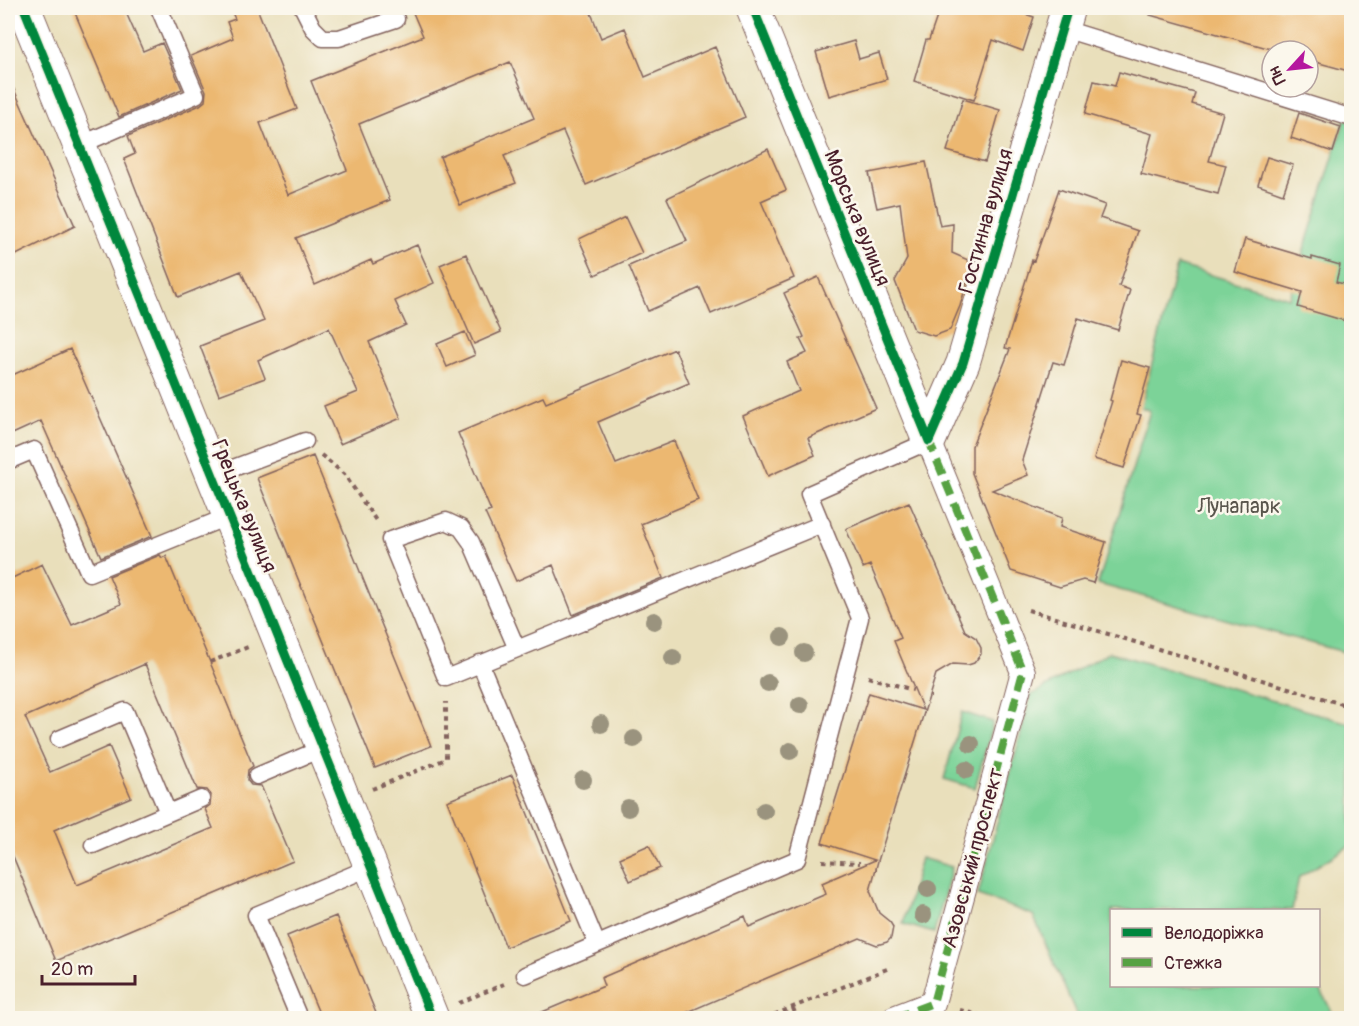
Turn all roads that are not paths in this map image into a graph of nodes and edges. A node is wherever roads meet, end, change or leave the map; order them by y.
1 (24, 8) edge
2 (159, 8) edge
3 (303, 8) edge
4 (753, 8) edge
5 (1065, 18) edge
6 (396, 19) dead end
7 (1352, 118) edge
8 (80, 145) junction
9 (305, 441) road end
10 (932, 448) junction
11 (8, 461) edge
12 (212, 476) junction
13 (229, 516) junction
14 (822, 524) junction
15 (517, 649) junction
16 (480, 663) junction
17 (58, 739) dead end
18 (323, 748) junction
19 (257, 776) dead end
20 (201, 800) dead end
21 (168, 813) junction
22 (93, 845) dead end
23 (370, 867) junction
24 (597, 944) junction
25 (525, 975) road end
26 (431, 1017) edge
27 (299, 1018) edge
28 (894, 1018) edge

1 - 8 street, Грецька вулиця
2 - 8 lane
3 - 6 lane
4 - 10 street, Морська вулиця
5 - 7 lane
5 - 10 street, Гостинна вулиця
8 - 12 street, Грецька вулиця
9 - 12 lane
10 - 14 lane
10 - 28 street, Азовський проспект
11 - 13 lane
12 - 13 street, Грецька вулиця
13 - 18 street, Грецька вулиця
14 - 15 lane
14 - 24 lane
15 - 16 lane
15 - 16 lane
16 - 24 lane
17 - 21 lane
18 - 19 lane
18 - 23 street, Грецька вулиця
20 - 21 lane
21 - 22 lane
23 - 26 street, Грецька вулиця
23 - 27 lane
24 - 25 lane

